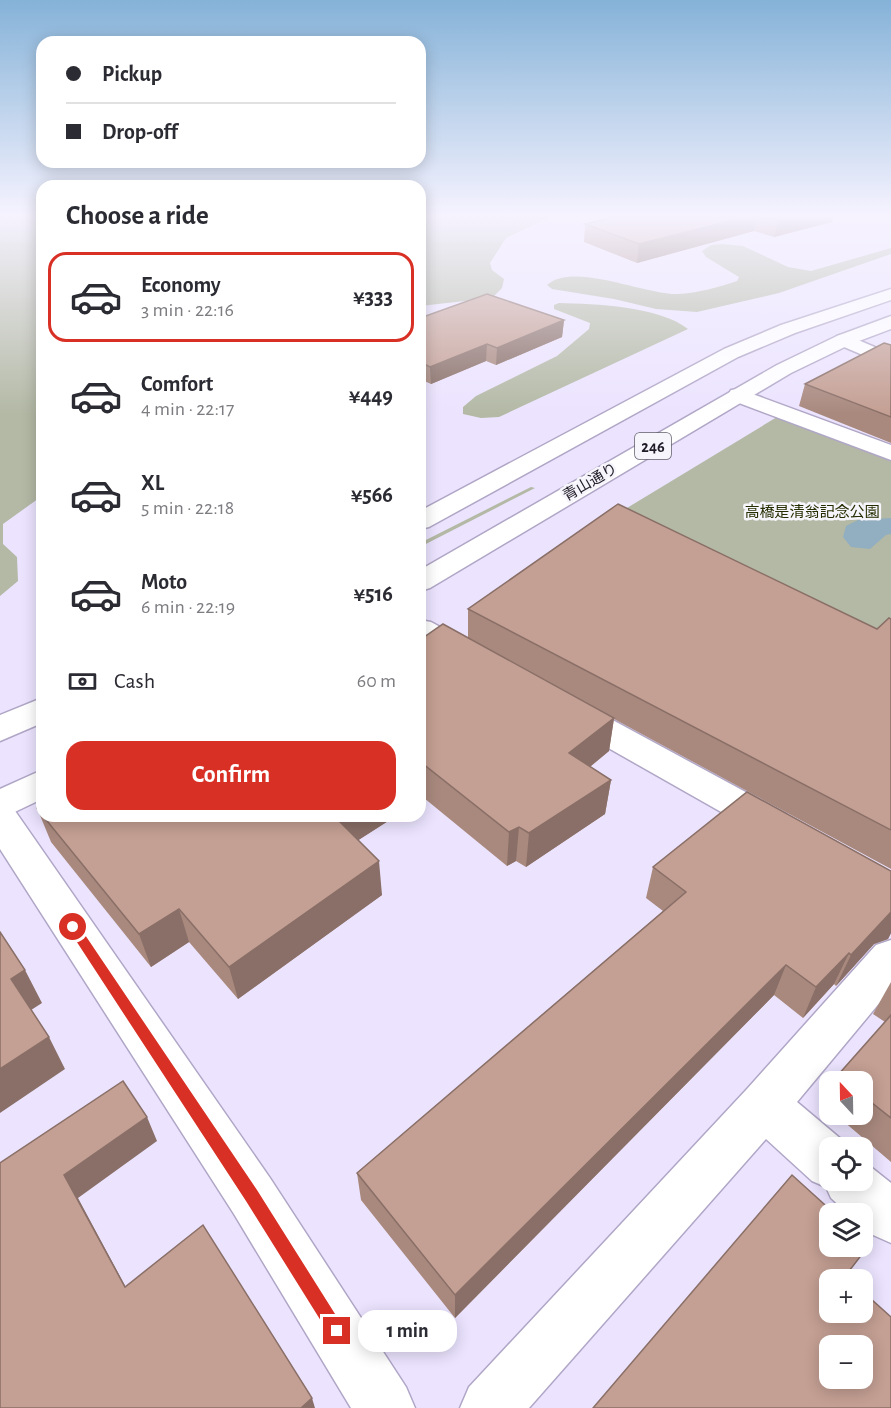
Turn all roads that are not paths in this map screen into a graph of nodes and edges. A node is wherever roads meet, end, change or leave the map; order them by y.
1 (891, 294) edge
2 (891, 322) edge
3 (844, 340) junction
4 (891, 361) edge
5 (739, 395) junction
6 (891, 453) edge
7 (426, 518) edge
8 (426, 578) edge
9 (426, 632) edge
10 (500, 673) edge
11 (541, 695) edge
12 (36, 712) edge
13 (0, 729) edge
14 (36, 786) edge
15 (0, 805) edge
16 (0, 818) edge
17 (797, 837) edge
18 (891, 958) edge
19 (764, 1105) junction
20 (819, 1153) edge
21 (861, 1191) edge
22 (891, 1217) edge
23 (385, 1408) edge
24 (490, 1408) edge

1 - 7 main road, 246
2 - 3 main road, 青山通り / 246
3 - 4 main road
3 - 5 main road, 青山通り / 246
5 - 6 main road
5 - 8 main road, 青山通り / 246
9 - 10 main road
11 - 17 main road
12 - 13 main road
14 - 15 main road
16 - 23 main road
18 - 19 main road
19 - 20 main road
19 - 24 main road
21 - 22 main road

